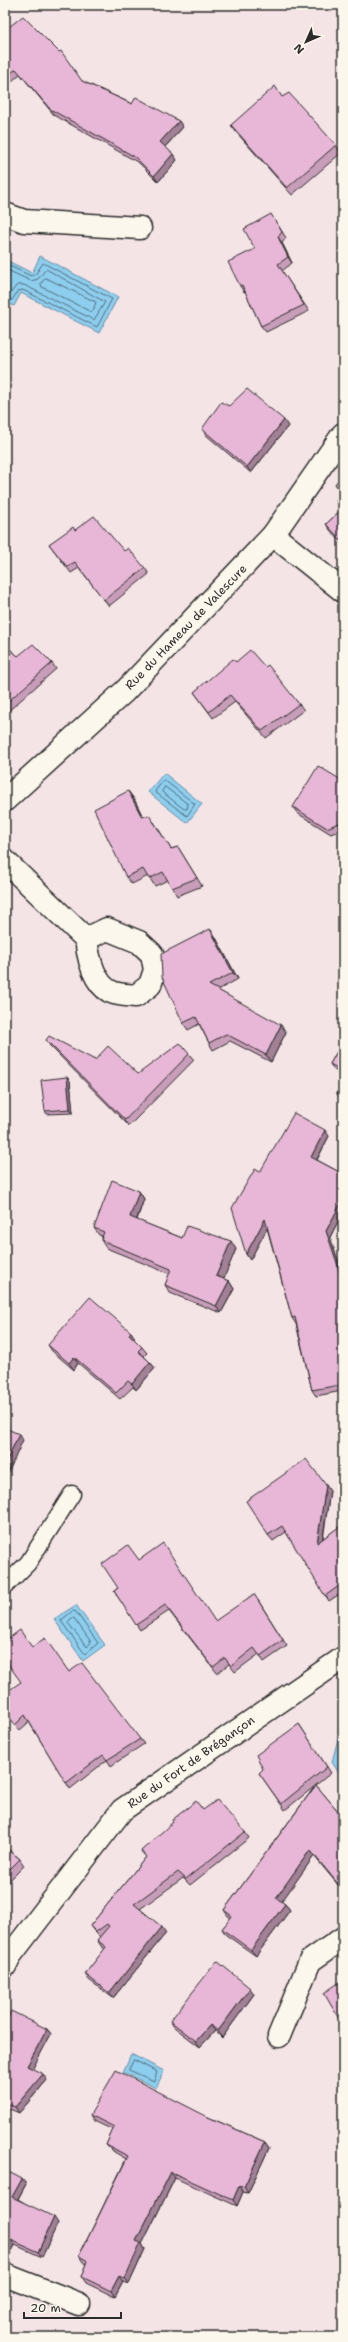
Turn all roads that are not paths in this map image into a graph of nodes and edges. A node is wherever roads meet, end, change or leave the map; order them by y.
1 (5, 214) edge
2 (140, 228) dead end
3 (343, 434) edge
4 (273, 535) junction
5 (343, 591) edge
6 (5, 800) edge
7 (5, 861) edge
8 (86, 939) dead end
9 (72, 1494) dead end
10 (5, 1586) edge
11 (343, 1658) edge
12 (343, 1938) edge
13 (5, 1966) edge
14 (279, 2036) dead end
15 (5, 2275) edge
16 (79, 2304) dead end

1 - 2 street
3 - 4 street, Rue du Hameau de Valescure
4 - 5 street
4 - 6 street, Rue du Hameau de Valescure
7 - 8 street
9 - 10 lane
11 - 13 street, Rue du Fort de Brégançon
12 - 14 street
15 - 16 street

